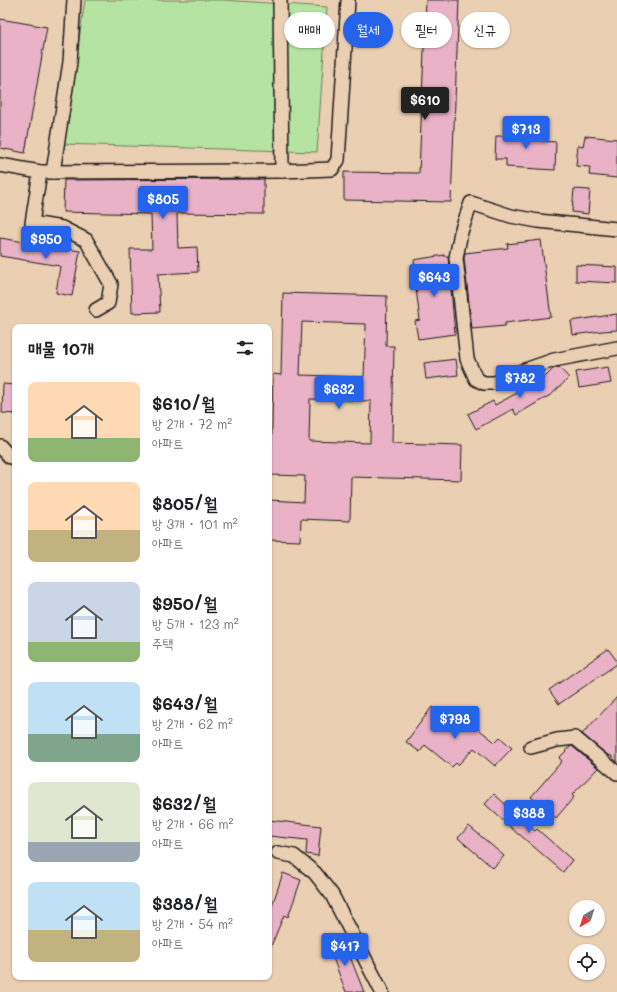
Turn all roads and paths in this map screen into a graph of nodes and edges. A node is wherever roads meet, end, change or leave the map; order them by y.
1 (74, 0) edge
2 (280, 0) edge
3 (348, 0) edge
4 (0, 165) edge
5 (282, 171) junction
6 (40, 172) junction
7 (53, 172) junction
8 (617, 229) edge
9 (96, 310) dead end
10 (617, 348) edge
11 (0, 446) edge
12 (12, 457) edge
13 (531, 747) dead end
14 (617, 773) edge
15 (278, 853) dead end
16 (382, 992) edge

1 - 7 street
2 - 5 street
3 - 5 street
4 - 6 street
5 - 7 street
6 - 7 street
6 - 9 street
8 - 10 street
11 - 12 street
13 - 14 street
15 - 16 street

